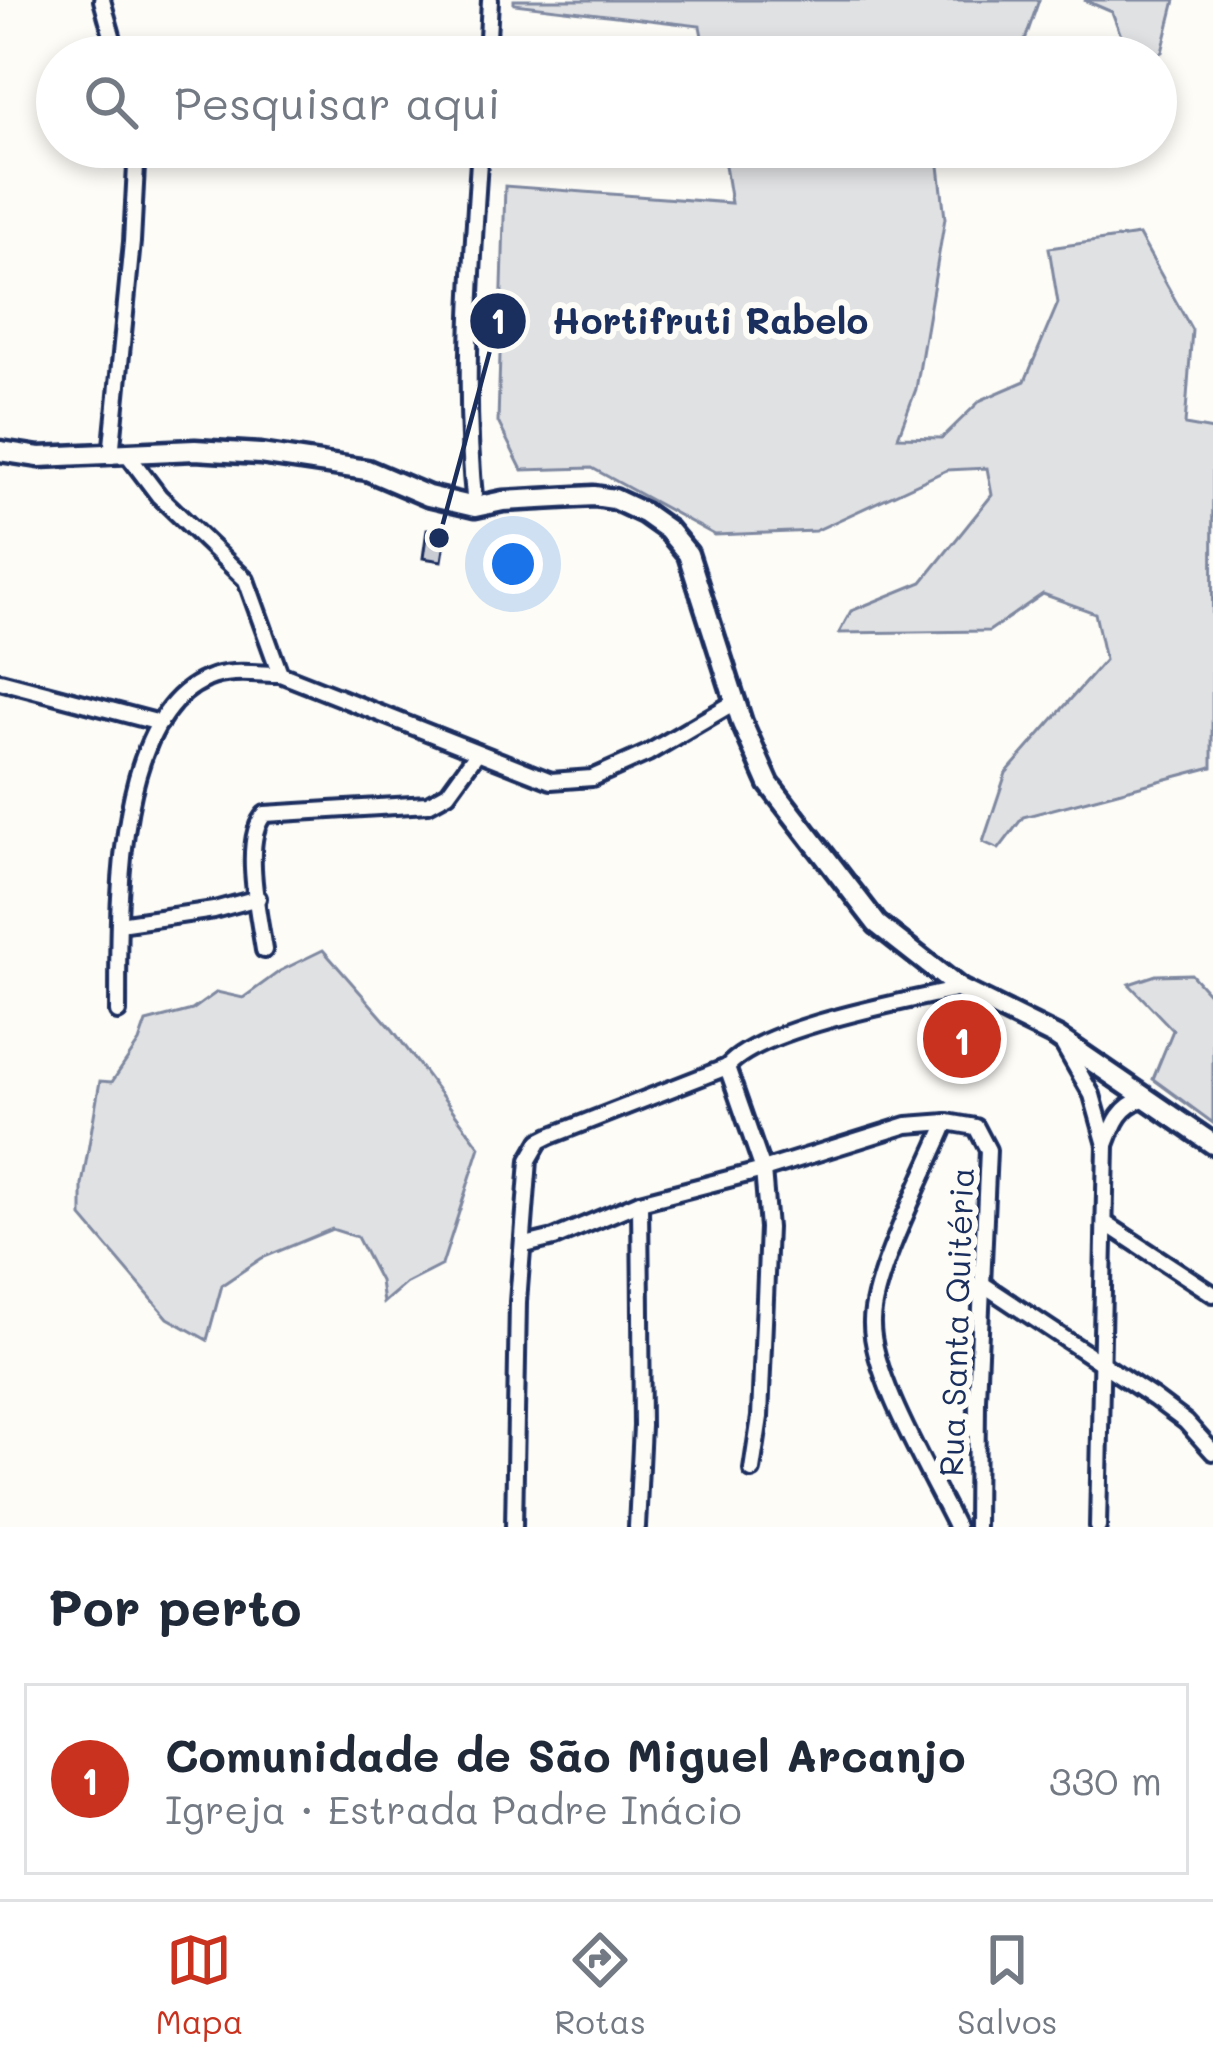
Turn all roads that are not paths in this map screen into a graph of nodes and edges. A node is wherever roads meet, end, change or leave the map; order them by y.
1 (102, 0) edge
2 (490, 0) edge
3 (112, 36) edge
4 (488, 36) edge
5 (136, 168) edge
6 (480, 168) edge
7 (0, 451) edge
8 (120, 455) junction
9 (475, 507) junction
10 (280, 674) junction
11 (0, 681) edge
12 (735, 702) junction
13 (160, 723) junction
14 (477, 754) junction
15 (258, 898) junction
16 (118, 924) junction
17 (264, 950) dead end
18 (960, 989) junction
19 (118, 1012) dead end
20 (1057, 1037) junction
21 (727, 1066) junction
22 (1143, 1099) junction
23 (947, 1122) junction
24 (1213, 1144) edge
25 (1106, 1145) junction
26 (763, 1170) junction
27 (640, 1202) junction
28 (1105, 1223) junction
29 (525, 1245) junction
30 (984, 1285) junction
31 (1213, 1294) edge
32 (1104, 1362) junction
33 (1213, 1452) edge
34 (752, 1471) dead end
35 (514, 1527) edge
36 (637, 1527) edge
37 (956, 1527) edge
38 (976, 1527) edge
39 (1098, 1527) edge

1 - 3 street
2 - 4 street
5 - 8 street
6 - 9 street
7 - 8 street
8 - 9 street
8 - 10 street
9 - 12 street
10 - 13 street
10 - 14 street
11 - 13 street
12 - 14 street
12 - 18 street
13 - 16 street
14 - 15 street
15 - 16 street
15 - 17 street
16 - 19 street
18 - 20 street
18 - 21 street
20 - 22 street
20 - 25 street
21 - 26 street
21 - 29 street
22 - 24 street
22 - 25 street
23 - 26 street, Rua Santa Quitéria
23 - 30 street, Rua Santa Quitéria
23 - 37 street
25 - 28 street
26 - 27 street, Rua Santa Quitéria
26 - 34 street
27 - 29 street, Rua Santa Quitéria
27 - 36 street
28 - 31 street
28 - 32 street
29 - 35 street
30 - 32 street
30 - 38 street, Rua Santa Quitéria
32 - 33 street
32 - 39 street

